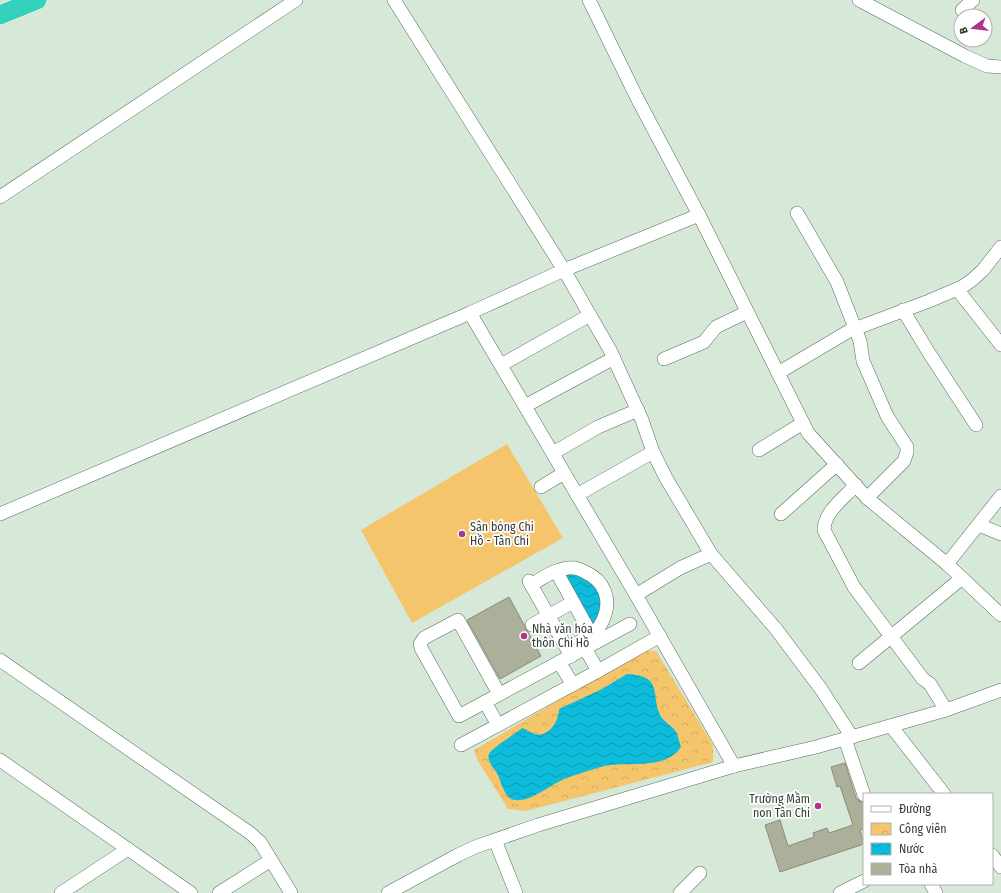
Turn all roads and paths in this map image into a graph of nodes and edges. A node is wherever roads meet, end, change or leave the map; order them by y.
1 (38, 0) edge
2 (49, 0) edge
3 (296, 0) edge
4 (394, 0) edge
5 (589, 0) edge
6 (859, 0) edge
7 (973, 0) edge
8 (20, 7) junction
9 (964, 8) edge
10 (0, 15) edge
11 (1001, 67) edge
12 (0, 198) edge
13 (797, 213) dead end
14 (699, 215) junction
15 (1001, 247) edge
16 (564, 270) junction
17 (957, 289) junction
18 (903, 310) junction
19 (747, 312) junction
20 (470, 313) junction
21 (590, 314) junction
22 (856, 328) junction
23 (1001, 345) edge
24 (614, 358) junction
25 (664, 359) dead end
26 (501, 365) junction
27 (778, 373) junction
28 (525, 406) junction
29 (638, 410) junction
30 (803, 423) junction
31 (976, 425) dead end
32 (759, 450) dead end
33 (653, 452) junction
34 (553, 453) junction
35 (837, 464) junction
36 (564, 473) junction
37 (856, 486) junction
38 (541, 487) dead end
39 (577, 495) junction
40 (1001, 496) edge
41 (867, 498) junction
42 (0, 514) edge
43 (781, 514) dead end
44 (979, 525) junction
45 (1001, 534) edge
46 (711, 554) junction
47 (947, 564) junction
48 (556, 572) junction
49 (962, 578) junction
50 (636, 595) junction
51 (573, 602) junction
52 (1001, 615) edge
53 (549, 616) junction
54 (630, 624) dead end
55 (532, 625) dead end
56 (591, 634) junction
57 (660, 636) junction
58 (892, 636) junction
59 (585, 648) junction
60 (569, 652) junction
61 (0, 660) edge
62 (559, 662) junction
63 (859, 663) dead end
64 (598, 671) junction
65 (572, 685) junction
66 (1001, 690) edge
67 (499, 694) junction
68 (485, 702) junction
69 (946, 710) junction
70 (498, 725) junction
71 (892, 726) junction
72 (848, 738) junction
73 (461, 745) dead end
74 (0, 760) edge
75 (734, 766) junction
76 (863, 793) edge
77 (943, 793) edge
78 (495, 840) junction
79 (128, 849) junction
80 (993, 856) edge
81 (271, 860) junction
82 (1001, 867) edge
83 (700, 873) dead end
84 (863, 882) edge
85 (61, 893) edge
86 (191, 893) edge
87 (219, 893) edge
88 (291, 893) edge
89 (388, 893) edge
90 (516, 893) edge
91 (680, 893) edge
92 (840, 893) edge

1 - 8 highway
2 - 8 highway
3 - 12 street
4 - 16 street
5 - 14 street
6 - 11 street
7 - 9 street
8 - 10 highway
13 - 22 street
14 - 16 street
14 - 19 street
15 - 17 street
16 - 20 street
16 - 21 street
17 - 18 street
17 - 23 street
18 - 22 street
18 - 31 street
19 - 25 street
19 - 27 street
20 - 26 street
20 - 42 street
21 - 24 street
21 - 26 street
22 - 27 street
22 - 41 street
24 - 28 street
24 - 29 street
26 - 28 street
27 - 30 street
28 - 34 street
29 - 33 street
29 - 34 street
30 - 32 street
30 - 35 street
33 - 39 street
33 - 46 street
34 - 36 street
35 - 37 street
35 - 43 street
36 - 38 street
36 - 39 street
37 - 41 street
37 - 58 street
39 - 50 street
40 - 44 street
41 - 47 street
44 - 45 street
44 - 47 street
46 - 50 street
46 - 72 street
47 - 49 street
48 - 51 street
48 - 53 street
48 - 56 street
49 - 52 street
49 - 58 street
50 - 57 street
51 - 53 street
51 - 56 street
53 - 55 street
53 - 60 street
54 - 59 street
56 - 60 street
57 - 64 street
57 - 75 street
58 - 63 street
58 - 69 street
59 - 60 street
59 - 64 street
60 - 62 street
61 - 81 street
62 - 65 street
62 - 67 street
64 - 65 street
65 - 70 street
66 - 69 street
67 - 68 street
67 - 68 street
68 - 70 street
69 - 71 street
70 - 73 street
71 - 72 street
71 - 77 street
72 - 75 street
72 - 76 street
74 - 79 street
75 - 78 street
78 - 89 street
78 - 90 street
79 - 85 street
79 - 86 street
80 - 82 street
81 - 87 street
81 - 88 street
83 - 91 street
84 - 92 street

